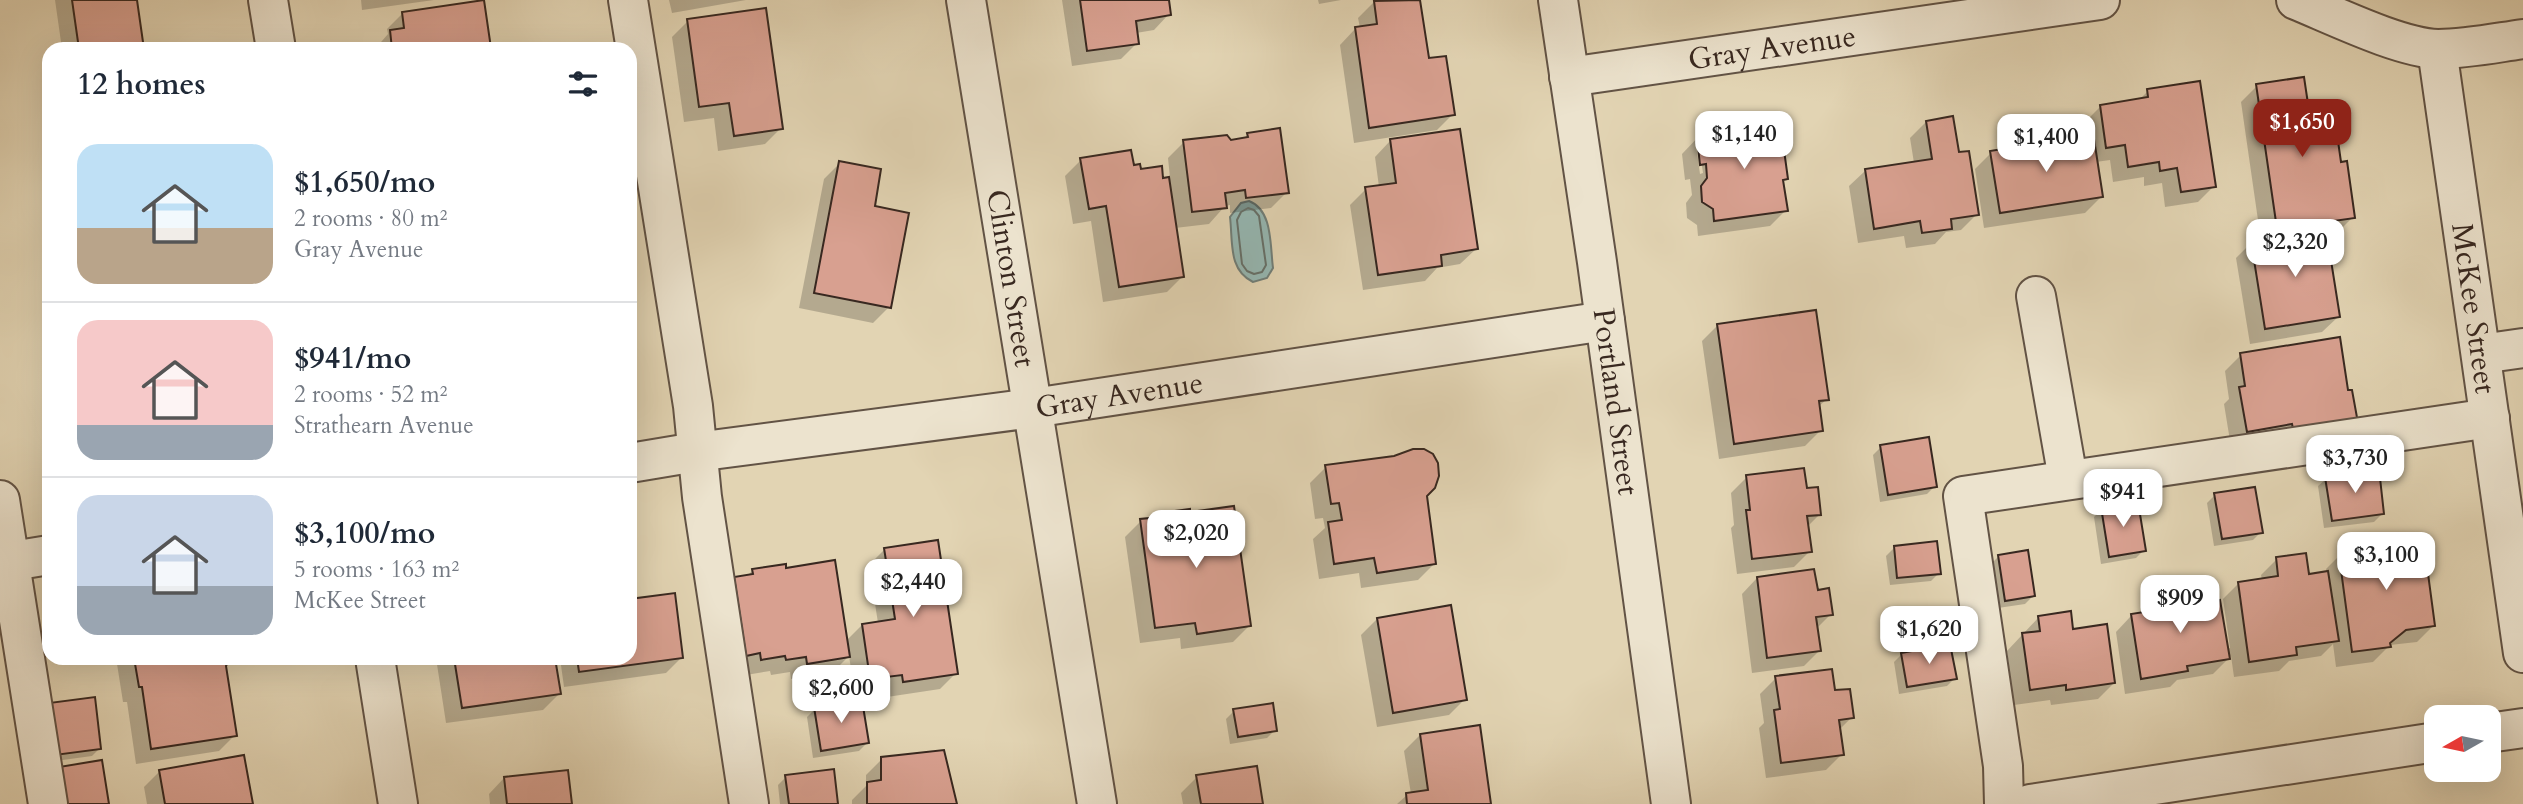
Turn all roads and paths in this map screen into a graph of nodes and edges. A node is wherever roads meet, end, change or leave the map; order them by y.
1 (268, 0) edge
2 (628, 0) edge
3 (966, 0) edge
4 (1558, 0) edge
5 (2100, 0) edge
6 (2296, 0) edge
7 (2523, 39) edge
8 (275, 42) edge
9 (635, 42) edge
10 (2437, 49) junction
11 (637, 56) edge
12 (1569, 77) junction
13 (2036, 296) dead end
14 (1605, 321) junction
15 (2523, 348) edge
16 (2481, 354) junction
17 (1033, 408) junction
18 (2490, 418) junction
19 (696, 452) junction
20 (637, 462) edge
21 (2068, 480) junction
22 (0, 500) edge
23 (42, 556) edge
24 (5, 562) edge
25 (2523, 653) edge
26 (376, 665) edge
27 (2523, 728) edge
28 (2501, 731) edge
29 (2424, 743) edge
30 (48, 804) edge
31 (398, 804) edge
32 (749, 804) edge
33 (1097, 804) edge
34 (1671, 804) edge
35 (2004, 804) edge
36 (2030, 804) edge

1 - 8 street
2 - 9 street
3 - 17 street, Clinton Street
4 - 12 street, Portland Street
5 - 12 street, Gray Avenue
6 - 10 street
7 - 10 street
10 - 16 street, McKee Street
11 - 19 street
12 - 14 street, Portland Street
13 - 21 street
14 - 17 street, Gray Avenue
14 - 34 street, Portland Street
15 - 16 street
16 - 18 street, McKee Street
17 - 19 street, Gray Avenue
17 - 33 street, Clinton Street
18 - 21 street
18 - 25 street, McKee Street
19 - 20 street, Gray Avenue
19 - 32 street
21 - 35 street
22 - 24 street
23 - 24 street
24 - 30 street
26 - 31 street
27 - 28 street
29 - 36 street

